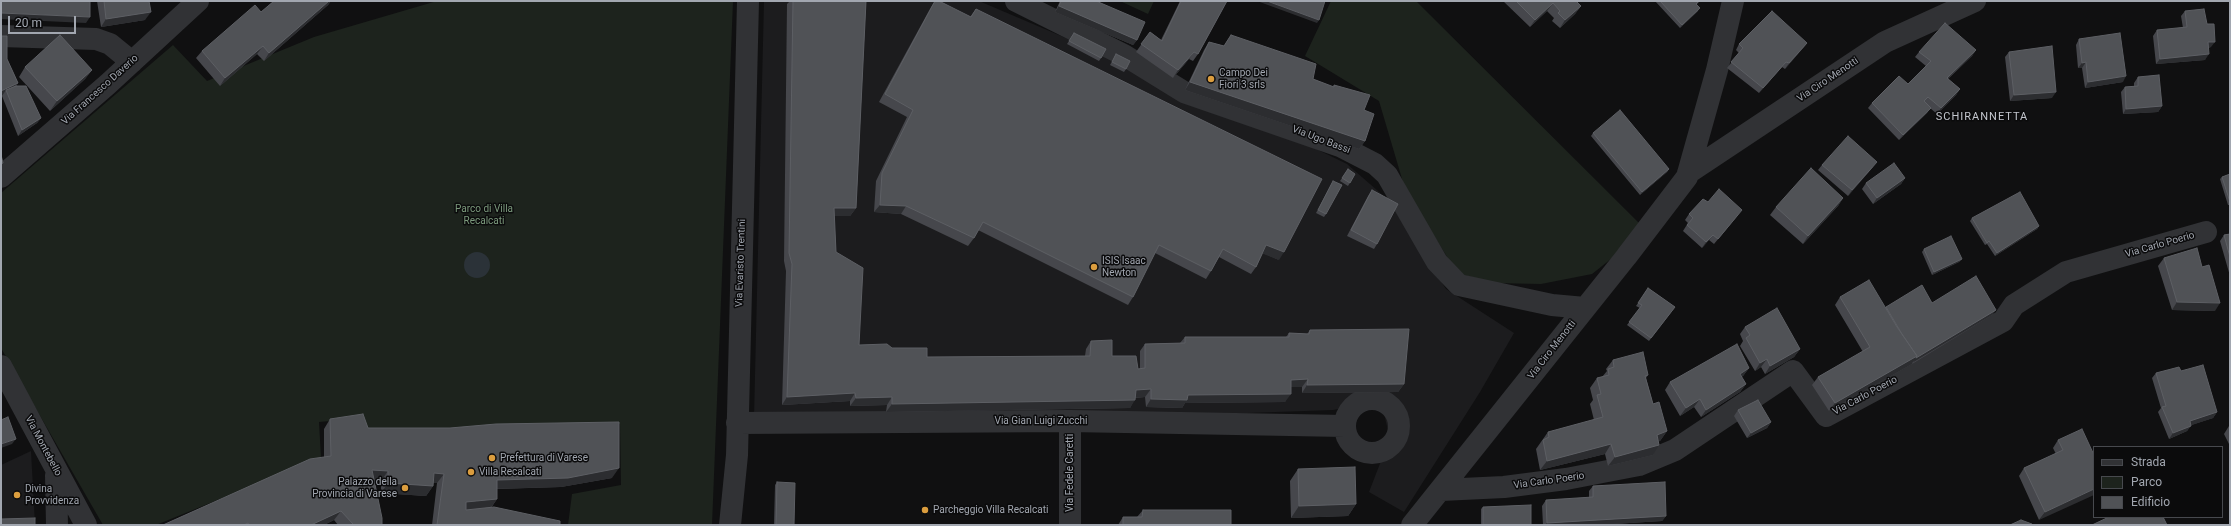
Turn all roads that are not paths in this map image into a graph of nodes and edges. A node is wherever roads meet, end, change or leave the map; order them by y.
1 (198, 1) edge
2 (748, 1) edge
3 (1016, 1) edge
4 (1733, 1) edge
5 (1975, 1) edge
6 (1, 36) edge
7 (132, 62) junction
8 (1688, 173) junction
9 (1, 177) edge
10 (2206, 232) dead end
11 (1585, 308) junction
12 (1, 366) edge
13 (1070, 420) junction
14 (737, 423) junction
15 (1345, 426) dead end
16 (56, 470) junction
17 (1441, 490) junction
18 (57, 525) edge
19 (86, 525) edge
20 (730, 525) edge
21 (1070, 525) edge
22 (1412, 525) edge

1 - 7 street, Via Francesco Daverio
2 - 14 street, Via Evaristo Trentini
3 - 11 street, Via Ugo Bassi
4 - 8 street, Via Ciro Menotti
5 - 8 street, Via Ciro Menotti
6 - 7 street
7 - 9 street, Via Francesco Daverio
8 - 11 street, Via Ciro Menotti
10 - 17 street, Via Carlo Poerio
11 - 17 street, Via Ciro Menotti
12 - 16 street, Via Montebello
13 - 14 street, Via Gian Luigi Zucchi
13 - 15 street, Via Gian Luigi Zucchi
13 - 21 street, Via Fedele Caretti
14 - 20 street, Via Evaristo Trentini
16 - 18 street
16 - 19 street, Via Montebello
17 - 22 street, Via Ciro Menotti

